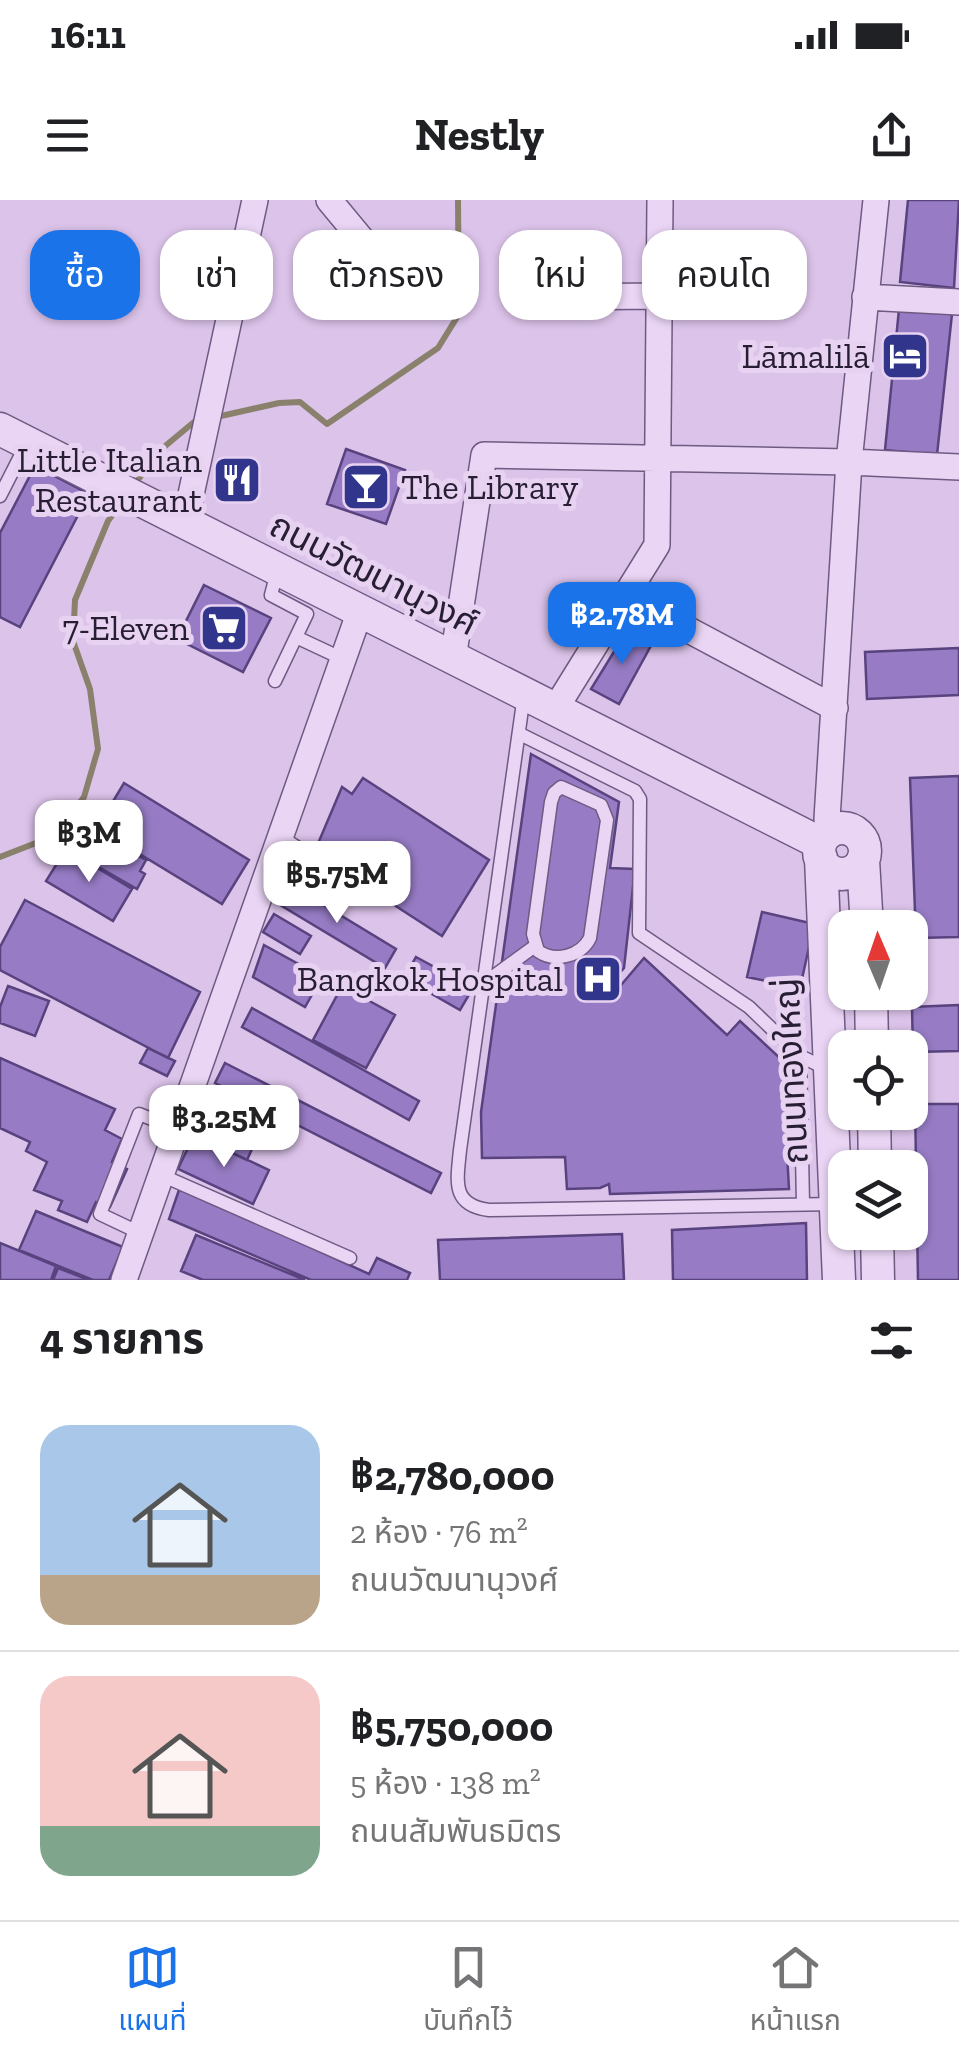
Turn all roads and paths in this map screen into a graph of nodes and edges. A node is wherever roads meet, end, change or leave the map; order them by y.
1 (255, 200) edge
2 (330, 200) edge
3 (660, 200) edge
4 (876, 200) edge
5 (355, 230) edge
6 (660, 230) edge
7 (866, 297) junction
8 (959, 302) edge
9 (660, 320) edge
10 (14, 436) edge
11 (660, 457) junction
12 (849, 462) junction
13 (959, 467) edge
14 (0, 496) edge
15 (185, 522) junction
16 (277, 570) junction
17 (625, 596) junction
18 (360, 611) junction
19 (296, 637) junction
20 (343, 659) junction
21 (453, 659) junction
22 (275, 681) dead end
23 (524, 695) junction
24 (834, 708) junction
25 (554, 711) junction
26 (520, 734) junction
27 (280, 844) junction
28 (823, 844) junction
29 (349, 888) dead end
30 (829, 910) edge
31 (866, 910) edge
32 (535, 946) junction
33 (483, 984) junction
34 (800, 1056) junction
35 (828, 1070) edge
36 (177, 1128) junction
37 (161, 1175) junction
38 (803, 1204) junction
39 (828, 1204) edge
40 (140, 1233) junction
41 (838, 1250) edge
42 (877, 1250) edge
43 (350, 1258) dead end
44 (124, 1280) edge
45 (839, 1280) edge
46 (878, 1280) edge

1 - 15 street
2 - 5 street
3 - 6 street
4 - 7 street
7 - 8 street
7 - 12 street
9 - 11 street
10 - 14 lane
10 - 15 street, ถนนวัฒนานุวงศ์
11 - 12 street
11 - 17 street
11 - 21 street
12 - 13 street
12 - 24 street
15 - 16 street, ถนนวัฒนานุวงศ์
16 - 18 street, ถนนวัฒนานุวงศ์
16 - 19 lane
17 - 24 street
17 - 25 street
18 - 20 street
18 - 21 street, ถนนวัฒนานุวงศ์
19 - 20 lane
19 - 22 lane
20 - 27 street
21 - 23 street, ถนนวัฒนานุวงศ์
23 - 25 street, ถนนวัฒนานุวงศ์
23 - 26 lane
24 - 28 street
25 - 28 street, ถนนวัฒนานุวงศ์
26 - 33 lane
26 - 34 lane
27 - 29 street
27 - 36 street
28 - 30 street, ถนนทองใหญ่
28 - 31 street, ถนนวัฒนานุวงศ์
32 - 32 lane
32 - 33 lane
33 - 38 lane
34 - 35 lane
34 - 38 lane
36 - 37 street
36 - 40 lane
37 - 40 street
37 - 43 lane
38 - 39 lane
40 - 44 street
41 - 45 street, ถนนทองใหญ่
42 - 46 street

